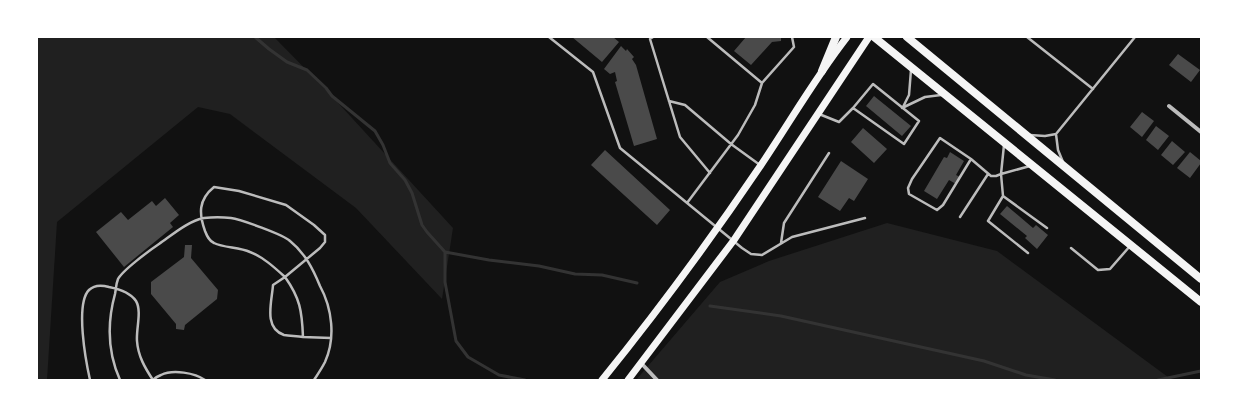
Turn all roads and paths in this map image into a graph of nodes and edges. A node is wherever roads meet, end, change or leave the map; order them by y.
1 (549, 37) edge
2 (707, 37) edge
3 (792, 37) edge
4 (836, 37) edge
5 (847, 37) edge
6 (869, 37) edge
7 (874, 37) edge
8 (907, 37) edge
9 (1027, 37) edge
10 (1135, 37) edge
11 (650, 38) edge
12 (912, 68) junction
13 (822, 71) junction
14 (762, 82) junction
15 (1093, 89) junction
16 (944, 95) junction
17 (669, 101) junction
18 (1168, 106) dead end
19 (853, 108) junction
20 (902, 108) junction
21 (818, 114) junction
22 (1201, 132) edge
23 (1056, 134) junction
24 (1026, 135) junction
25 (1004, 142) junction
26 (731, 144) junction
27 (829, 154) dead end
28 (971, 159) junction
29 (761, 165) junction
30 (1033, 166) junction
31 (1064, 166) junction
32 (710, 173) junction
33 (988, 174) junction
34 (1001, 174) junction
35 (1002, 196) junction
36 (687, 203) junction
37 (960, 217) dead end
38 (865, 218) dead end
39 (200, 219) junction
40 (717, 227) junction
41 (1047, 228) dead end
42 (734, 240) junction
43 (781, 244) junction
44 (1131, 245) junction
45 (1071, 248) dead end
46 (1028, 253) dead end
47 (307, 260) junction
48 (284, 277) junction
49 (1201, 279) edge
50 (116, 289) junction
51 (1201, 302) edge
52 (303, 337) junction
53 (331, 338) junction
54 (640, 363) junction
55 (90, 380) edge
56 (120, 380) edge
57 (153, 380) edge
58 (205, 380) edge
59 (314, 380) edge
60 (602, 380) edge
61 (628, 380) edge
62 (657, 380) edge

1 - 36 lane
2 - 14 lane
3 - 14 lane
4 - 13 main road
5 - 13 main road
6 - 21 main road
7 - 12 main road
8 - 24 main road
9 - 15 lane
10 - 15 lane
11 - 17 lane
12 - 16 main road
12 - 20 lane
13 - 29 main road
14 - 26 lane
15 - 23 lane
16 - 20 lane
16 - 25 main road
17 - 26 lane
17 - 32 lane
18 - 22 street
19 - 20 lane
19 - 20 lane
19 - 21 lane
21 - 42 main road
23 - 24 lane
23 - 31 lane
24 - 31 main road
25 - 30 main road
25 - 34 lane
26 - 29 lane
26 - 32 lane
27 - 43 lane
28 - 28 lane
28 - 33 lane
29 - 40 main road
30 - 34 lane
30 - 44 main road
31 - 49 main road
32 - 36 lane
33 - 34 lane
33 - 37 lane
34 - 35 lane
35 - 41 lane
35 - 46 lane
36 - 40 lane
38 - 43 lane
39 - 47 lane
39 - 47 lane
39 - 48 lane
39 - 50 lane
40 - 42 lane
40 - 60 main road
42 - 43 lane
42 - 54 main road
44 - 45 lane
44 - 51 main road
47 - 48 lane
47 - 53 lane
48 - 52 lane
48 - 52 lane
50 - 55 lane
50 - 56 lane
50 - 57 lane
52 - 53 lane
53 - 59 lane
54 - 61 main road
54 - 62 street
57 - 58 lane

